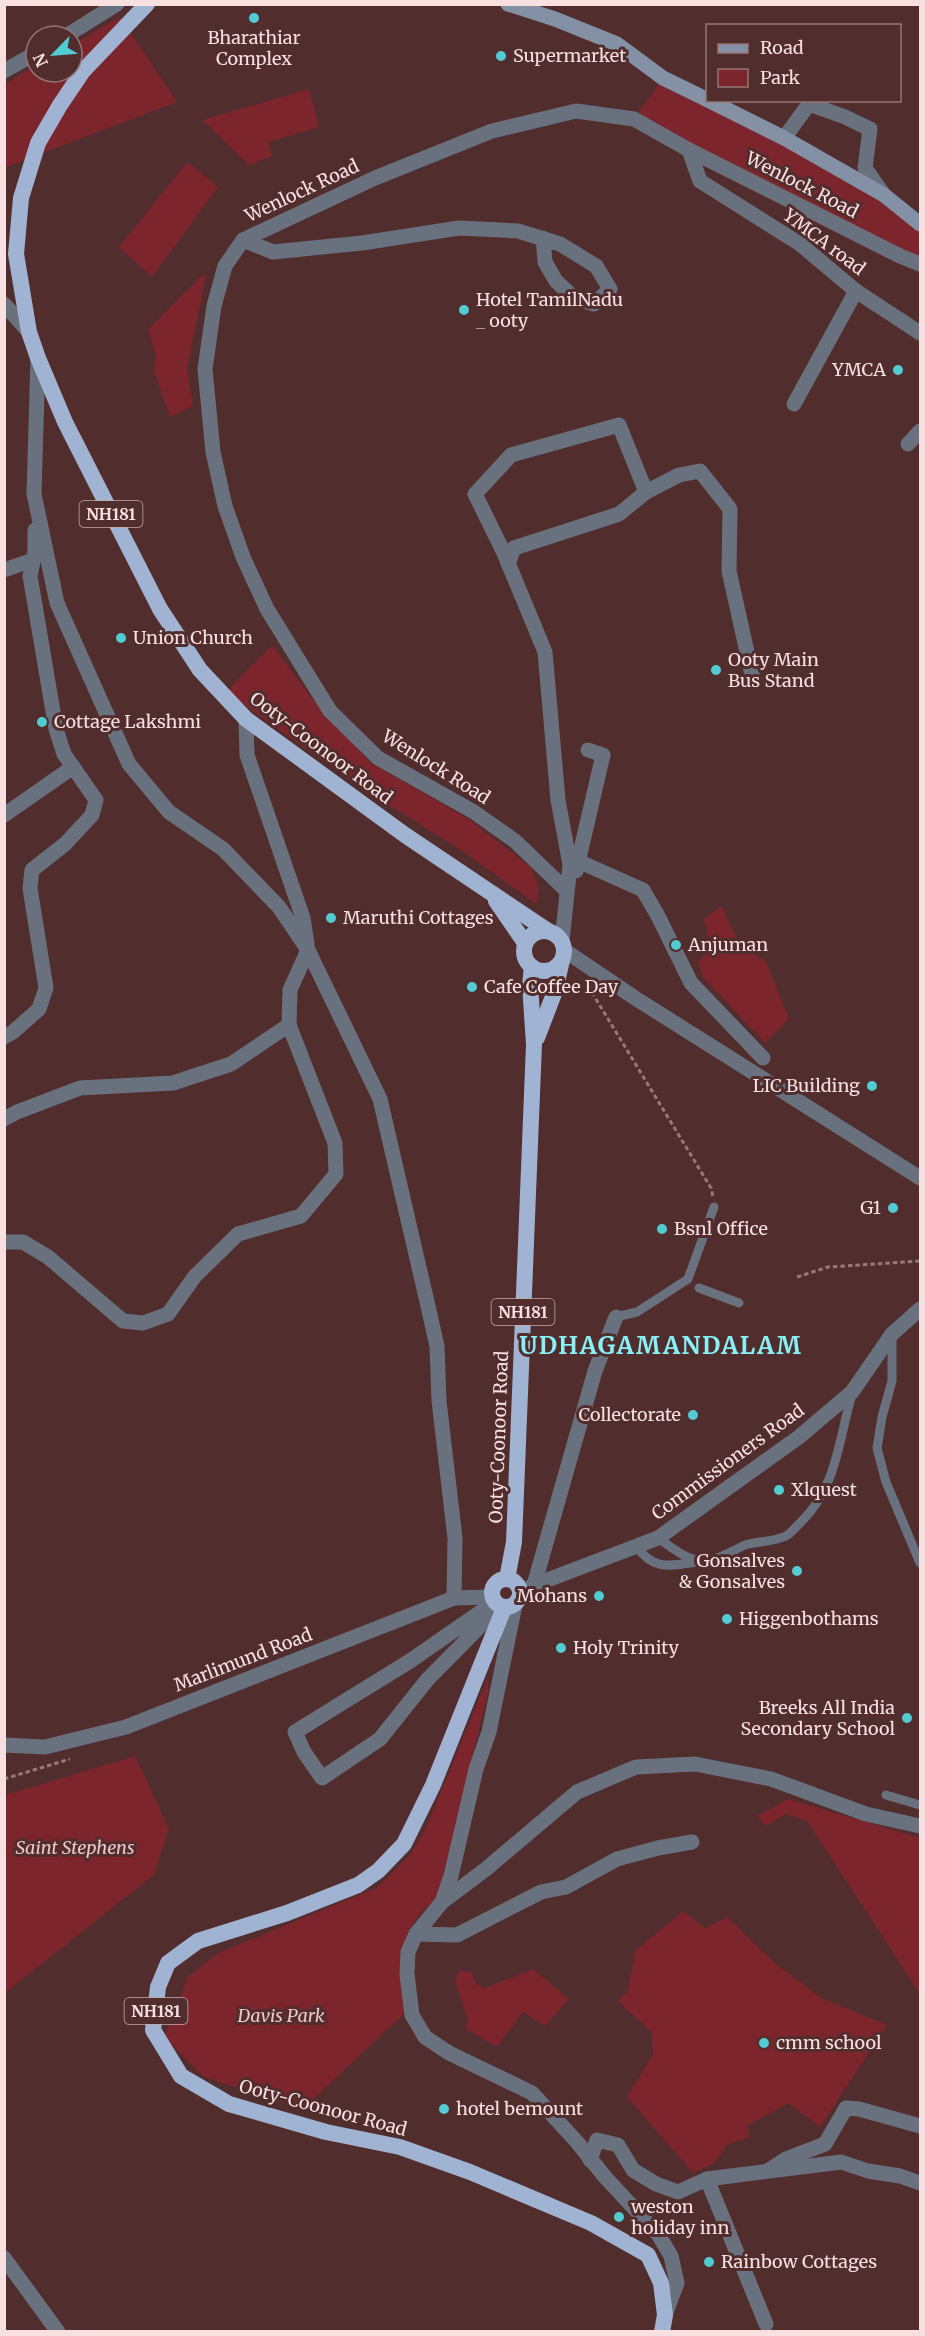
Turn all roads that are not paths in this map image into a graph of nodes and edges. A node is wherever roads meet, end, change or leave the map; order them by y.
1 (117, 4) edge
2 (136, 4) edge
3 (147, 4) edge
4 (508, 4) edge
5 (129, 24) junction
6 (84, 25) edge
7 (24, 60) edge
8 (4, 71) edge
9 (706, 99) edge
10 (712, 102) edge
11 (784, 138) junction
12 (688, 150) junction
13 (884, 195) junction
14 (921, 224) edge
15 (543, 238) junction
16 (243, 240) junction
17 (921, 264) edge
18 (856, 291) junction
19 (4, 304) edge
20 (29, 332) junction
21 (921, 333) edge
22 (38, 358) junction
23 (794, 404) dead end
24 (921, 431) edge
25 (908, 444) dead end
26 (646, 492) junction
27 (34, 494) junction
28 (33, 561) junction
29 (508, 564) junction
30 (4, 570) edge
31 (753, 679) dead end
32 (246, 719) junction
33 (588, 750) dead end
34 (74, 767) junction
35 (4, 815) edge
36 (578, 861) junction
37 (566, 890) junction
38 (489, 891) junction
39 (525, 943) junction
40 (559, 945) junction
41 (308, 950) junction
42 (532, 967) junction
43 (289, 1025) junction
44 (4, 1037) edge
45 (534, 1044) junction
46 (763, 1059) dead end
47 (4, 1119) edge
48 (921, 1178) edge
49 (714, 1207) dead end
50 (4, 1242) edge
51 (699, 1288) dead end
52 (739, 1303) dead end
53 (921, 1309) edge
54 (616, 1317) joint
55 (892, 1334) junction
56 (852, 1392) junction
57 (658, 1538) junction
58 (636, 1546) junction
59 (702, 1561) junction
60 (921, 1563) edge
61 (507, 1579) junction
62 (454, 1598) junction
63 (508, 1600) junction
64 (4, 1745) edge
65 (886, 1795) dead end
66 (921, 1805) edge
67 (921, 1826) edge
68 (692, 1842) dead end
69 (442, 1902) junction
70 (416, 1934) junction
71 (921, 2126) edge
72 (590, 2160) junction
73 (763, 2173) junction
74 (706, 2179) junction
75 (921, 2183) edge
76 (4, 2258) edge
77 (664, 2323) edge
78 (766, 2324) dead end
79 (58, 2331) edge

1 - 6 street
2 - 5 highway, Ooty-Coonoor Road / NH181
3 - 5 highway, Ooty-Coonoor Road / NH181
4 - 9 main road
5 - 20 highway, Ooty-Coonoor Road / NH181
7 - 8 street
10 - 11 main road
11 - 13 main road
11 - 13 street
12 - 16 street, Wenlock Road
12 - 17 street, Wenlock Road
12 - 18 street, YMCA road
13 - 14 main road
15 - 15 street
15 - 16 street
16 - 37 street, Wenlock Road
18 - 21 street, YMCA road
18 - 23 street
19 - 20 street
20 - 22 highway, Ooty-Coonoor Road / NH181
22 - 27 street
22 - 32 highway, Ooty-Coonoor Road / NH181
24 - 25 street
26 - 29 street
26 - 29 street
26 - 31 street
27 - 28 street
27 - 41 street
28 - 30 street
28 - 34 street
29 - 37 street
32 - 38 highway, Ooty-Coonoor Road / NH181
32 - 41 street
33 - 36 street
34 - 35 street
34 - 44 street
36 - 37 street
36 - 46 street
37 - 40 street
38 - 39 highway, NH181
38 - 40 highway, Ooty-Coonoor Road / NH181
39 - 40 highway
39 - 42 highway, NH181
40 - 42 highway
40 - 45 highway, Ooty-Coonoor Road / NH181
40 - 48 street
41 - 43 street
41 - 62 street
42 - 45 highway, Ooty-Coonoor Road / NH181
43 - 47 street
43 - 50 street
45 - 61 highway, Ooty-Coonoor Road / NH181
49 - 54 lane
51 - 52 lane
53 - 55 street, Commissioners Road
54 - 63 street
55 - 56 street, Commissioners Road
55 - 60 lane
56 - 57 street, Commissioners Road
56 - 59 lane
57 - 58 street, Commissioners Road
57 - 59 lane
58 - 59 lane
58 - 63 street, Commissioners Road
61 - 63 highway
61 - 63 highway, NH181
62 - 63 street, Marlimund Road
62 - 64 street, Marlimund Road
63 - 63 street
63 - 69 street
63 - 77 highway, Ooty-Coonoor Road / NH181
65 - 66 lane
67 - 69 street
68 - 70 street
69 - 70 street
70 - 72 street
71 - 73 street
72 - 74 street
72 - 77 street
73 - 74 street
73 - 75 street
74 - 78 street
76 - 79 street

